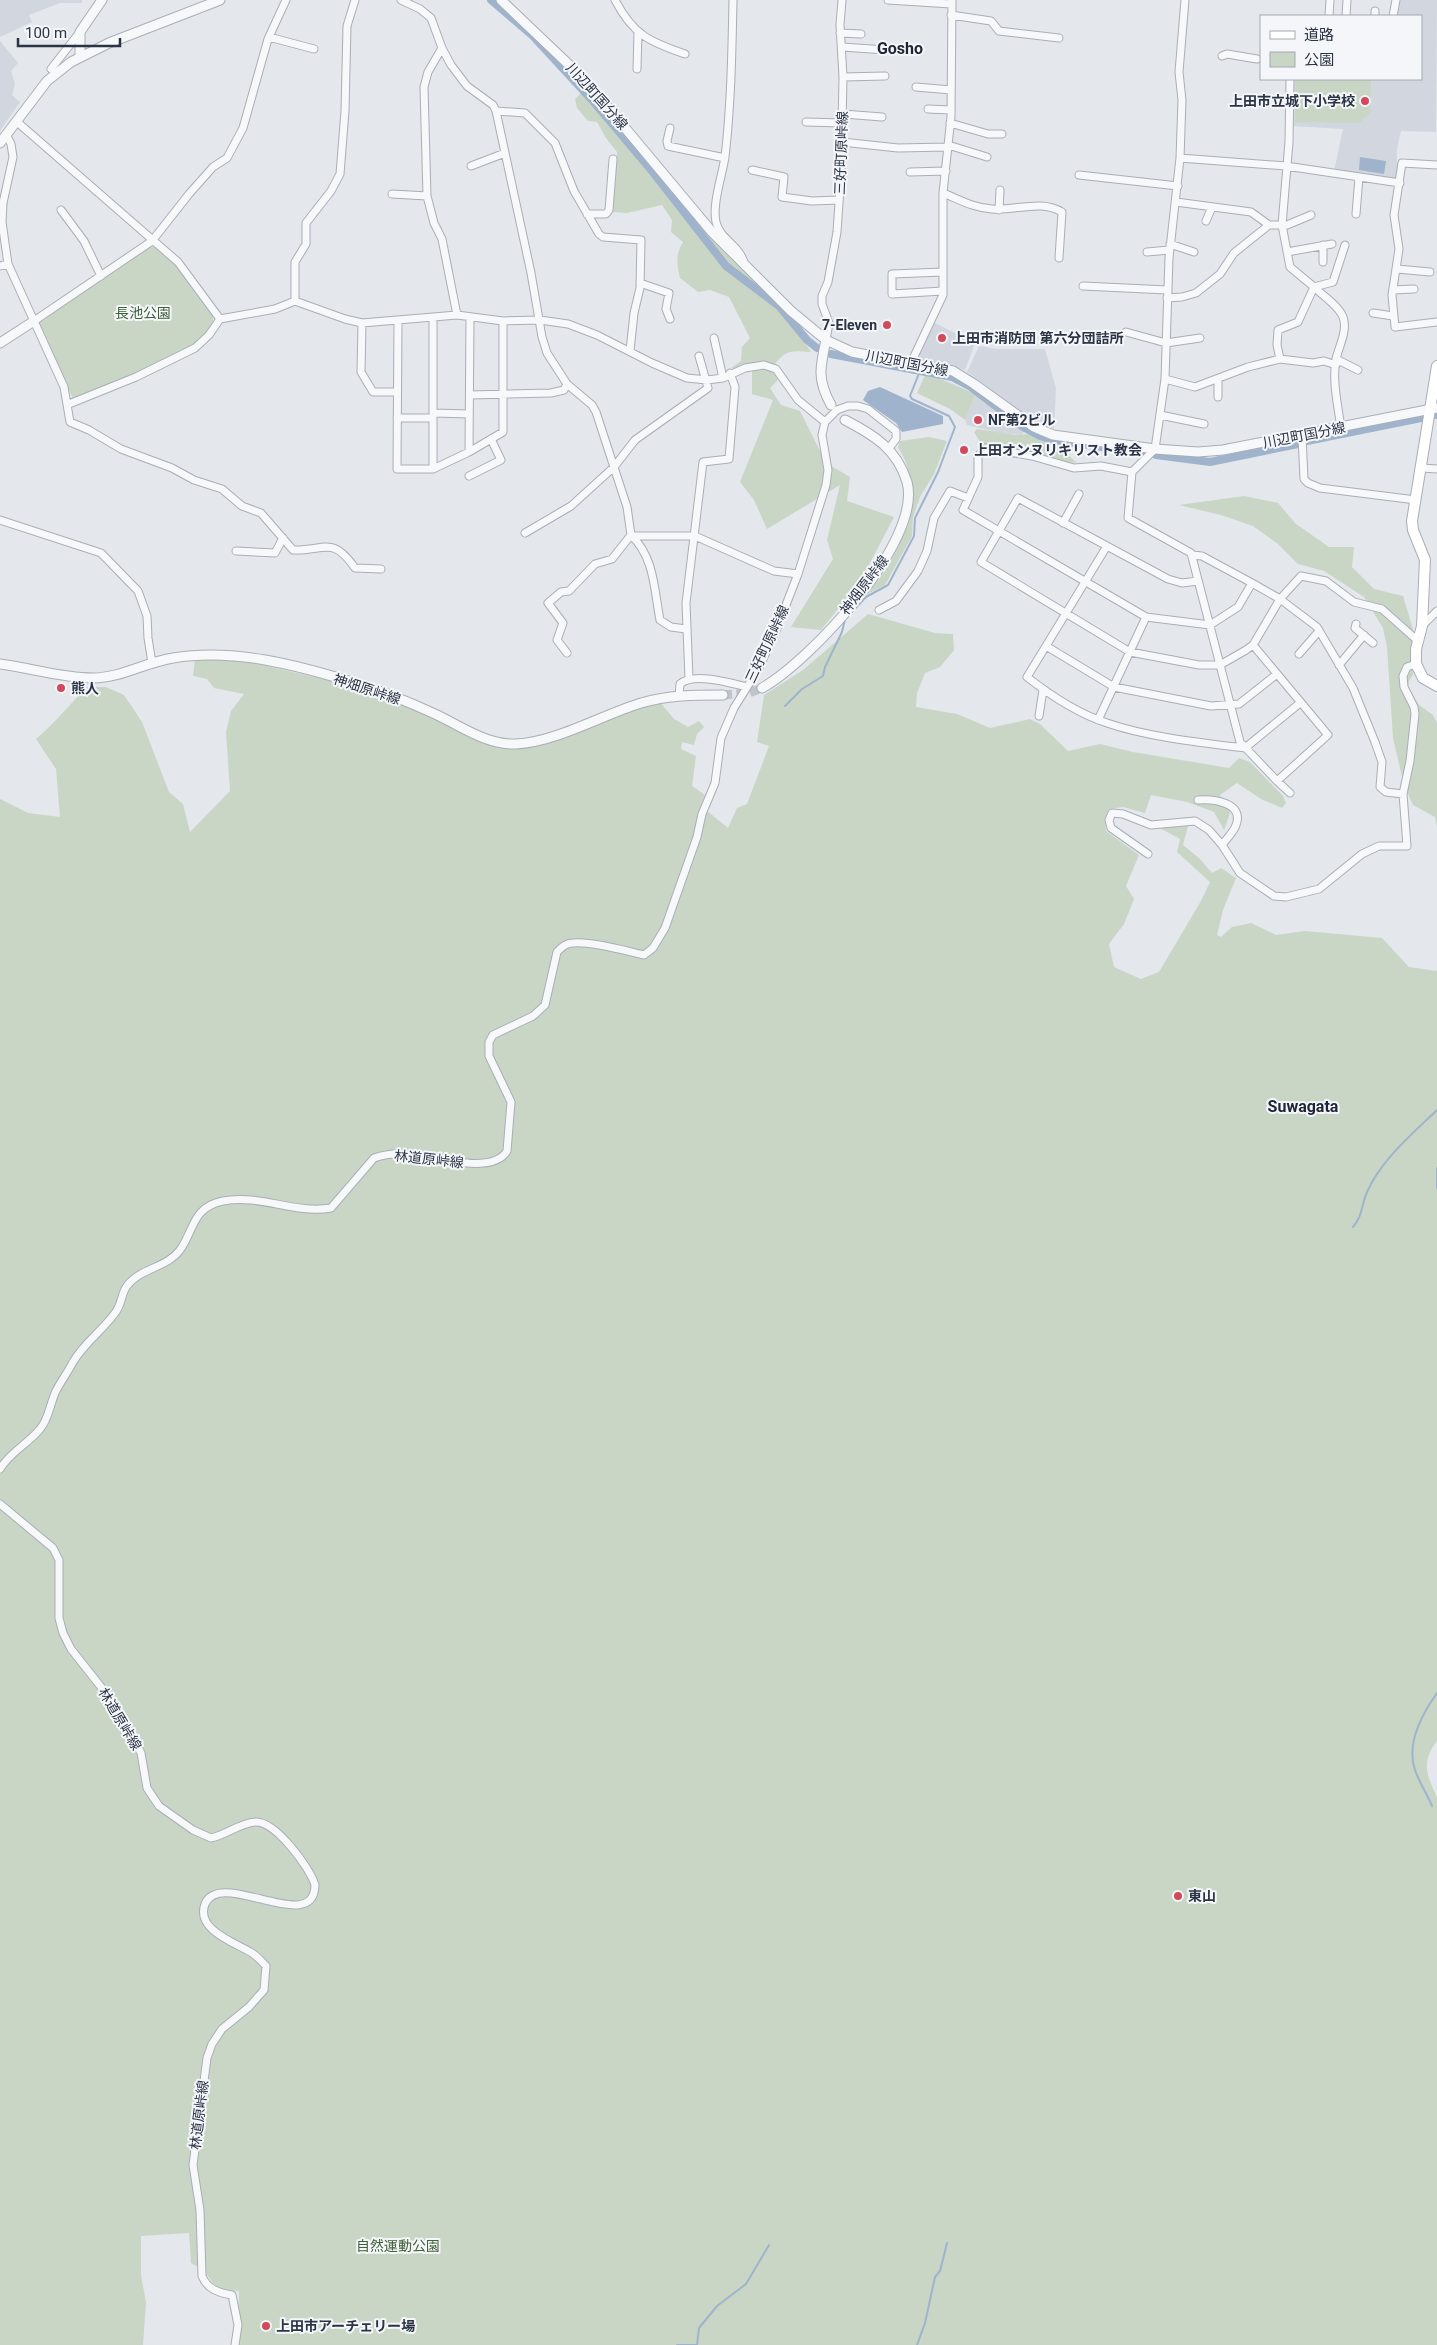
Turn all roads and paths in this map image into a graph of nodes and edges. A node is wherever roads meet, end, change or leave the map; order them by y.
1 (102, 0) edge
2 (220, 0) edge
3 (286, 0) edge
4 (355, 0) edge
5 (401, 0) edge
6 (501, 0) edge
7 (615, 0) edge
8 (733, 0) edge
9 (842, 0) edge
10 (888, 0) edge
11 (1185, 0) edge
12 (1330, 0) edge
13 (1347, 0) edge
14 (1396, 0) edge
15 (951, 2) edge
16 (951, 15) junction
17 (1329, 15) edge
18 (1346, 15) edge
19 (1394, 15) edge
20 (80, 32) junction
21 (638, 32) junction
22 (840, 33) junction
23 (861, 34) dead end
24 (269, 36) junction
25 (1059, 38) dead end
26 (442, 48) junction
27 (842, 48) junction
28 (314, 49) dead end
29 (886, 50) dead end
30 (685, 54) dead end
31 (80, 56) junction
32 (1222, 56) dead end
33 (1257, 59) dead end
34 (51, 69) dead end
35 (637, 69) dead end
36 (885, 76) dead end
37 (843, 77) junction
38 (1290, 80) edge
39 (916, 87) dead end
40 (951, 90) junction
41 (928, 109) dead end
42 (496, 110) junction
43 (951, 110) junction
44 (843, 114) junction
45 (882, 117) dead end
46 (16, 121) junction
47 (806, 122) dead end
48 (842, 123) junction
49 (950, 123) junction
50 (670, 128) dead end
51 (6, 134) junction
52 (1002, 134) dead end
53 (0, 142) edge
54 (842, 142) junction
55 (947, 146) junction
56 (505, 153) junction
57 (987, 156) dead end
58 (725, 158) junction
59 (1180, 158) junction
60 (613, 159) dead end
61 (1437, 165) edge
62 (471, 166) dead end
63 (1286, 166) junction
64 (752, 170) dead end
65 (946, 171) junction
66 (910, 172) dead end
67 (1079, 175) dead end
68 (1359, 177) junction
69 (1400, 184) junction
70 (1178, 186) junction
71 (1000, 190) dead end
72 (944, 193) junction
73 (392, 194) dead end
74 (427, 196) junction
75 (839, 200) junction
76 (1176, 202) junction
77 (1212, 207) junction
78 (62, 210) dead end
79 (999, 210) junction
80 (587, 214) junction
81 (1356, 214) dead end
82 (1310, 215) dead end
83 (1206, 221) dead end
84 (1282, 224) junction
85 (1269, 225) junction
86 (152, 241) junction
87 (1332, 244) dead end
88 (1323, 245) junction
89 (1345, 245) dead end
90 (1170, 247) junction
91 (1147, 252) dead end
92 (1194, 252) dead end
93 (1288, 252) junction
94 (1059, 258) dead end
95 (1323, 262) dead end
96 (8, 264) junction
97 (0, 266) edge
98 (745, 266) junction
99 (1397, 269) junction
100 (943, 272) junction
101 (1430, 272) dead end
102 (101, 276) junction
103 (640, 283) junction
104 (1083, 286) dead end
105 (1314, 287) junction
106 (1414, 289) dead end
107 (1393, 290) junction
108 (943, 291) junction
109 (1167, 294) junction
110 (295, 301) junction
111 (1372, 313) dead end
112 (457, 315) junction
113 (1393, 316) junction
114 (433, 317) junction
115 (470, 317) junction
116 (220, 319) junction
117 (670, 319) dead end
118 (540, 320) junction
119 (34, 321) junction
120 (398, 321) junction
121 (503, 321) junction
122 (1437, 322) edge
123 (362, 323) junction
124 (1126, 332) dead end
125 (714, 338) dead end
126 (1200, 338) dead end
127 (826, 340) junction
128 (0, 343) edge
129 (1166, 343) junction
130 (630, 351) junction
131 (699, 356) dead end
132 (1280, 359) junction
133 (1336, 362) junction
134 (911, 363) junction
135 (1437, 366) edge
136 (1358, 370) dead end
137 (730, 373) junction
138 (723, 378) junction
139 (1165, 379) junction
140 (1218, 379) junction
141 (707, 380) junction
142 (567, 384) junction
143 (397, 392) junction
144 (470, 395) junction
145 (504, 395) junction
146 (1218, 397) dead end
147 (69, 404) junction
148 (831, 405) dead end
149 (1434, 409) edge
150 (469, 414) junction
151 (433, 415) junction
152 (1160, 415) junction
153 (397, 418) junction
154 (845, 420) dead end
155 (825, 422) junction
156 (1204, 424) dead end
157 (1341, 428) junction
158 (1302, 436) junction
159 (491, 439) junction
160 (889, 448) junction
161 (1155, 449) junction
162 (469, 452) junction
163 (614, 467) junction
164 (1422, 468) junction
165 (433, 469) junction
166 (1437, 469) edge
167 (1132, 472) junction
168 (469, 476) dead end
169 (1079, 494) dead end
170 (968, 498) junction
171 (1416, 500) junction
172 (0, 520) edge
173 (1063, 522) junction
174 (1000, 531) junction
175 (525, 533) dead end
176 (632, 535) junction
177 (695, 536) junction
178 (283, 538) junction
179 (1107, 546) junction
180 (236, 551) dead end
181 (1192, 555) junction
182 (381, 569) dead end
183 (798, 574) junction
184 (1086, 581) junction
185 (1198, 581) junction
186 (1252, 583) junction
187 (1280, 599) junction
188 (879, 610) dead end
189 (1437, 611) edge
190 (1066, 614) junction
191 (1146, 617) junction
192 (1356, 624) dead end
193 (1210, 625) junction
194 (1422, 626) junction
195 (686, 629) junction
196 (1319, 630) junction
197 (1364, 635) junction
198 (1418, 641) junction
199 (1373, 643) dead end
200 (1253, 645) junction
201 (1046, 646) junction
202 (1130, 652) junction
203 (567, 653) dead end
204 (1299, 654) dead end
205 (152, 663) junction
206 (0, 664) edge
207 (1416, 664) junction
208 (1339, 665) junction
209 (1220, 666) junction
210 (1276, 674) junction
211 (689, 679) junction
212 (1437, 686) edge
213 (747, 687) junction
214 (1114, 687) junction
215 (762, 688) tunnel mouth
216 (1043, 690) junction
217 (723, 695) tunnel mouth
218 (678, 696) junction
219 (1300, 703) junction
220 (1230, 705) junction
221 (1039, 716) dead end
222 (1098, 720) junction
223 (1244, 748) junction
224 (1277, 781) junction
225 (1290, 793) dead end
226 (1403, 794) junction
227 (1198, 800) dead end
228 (1222, 845) junction
229 (1148, 854) dead end
230 (644, 955) joint
231 (0, 1469) edge
232 (0, 1504) edge
233 (235, 2345) edge

1 - 20 street
2 - 31 street
3 - 24 street
4 - 110 street
5 - 26 street
6 - 98 street, 川辺町国分線
7 - 21 street
8 - 58 street
9 - 22 street, 三好町原峠線
10 - 15 street
11 - 59 street
12 - 17 street
13 - 18 street
14 - 19 street
15 - 16 street
16 - 25 street
16 - 40 street
20 - 31 street
20 - 34 street
21 - 30 street
21 - 35 street
22 - 23 street
22 - 27 street, 三好町原峠線
24 - 28 street
24 - 86 street
26 - 42 street
26 - 74 street
27 - 29 street
27 - 37 street, 三好町原峠線
31 - 46 street
32 - 33 street
36 - 37 street
37 - 44 street, 三好町原峠線
38 - 63 street
39 - 40 street
40 - 43 street
41 - 43 street
42 - 56 street
42 - 80 street
43 - 49 street
44 - 45 street
44 - 48 street, 三好町原峠線
46 - 51 street
46 - 86 street
47 - 48 street
48 - 54 street, 三好町原峠線
49 - 52 street
49 - 55 street
50 - 58 street
51 - 53 street
51 - 96 street
54 - 55 street
54 - 75 street, 三好町原峠線
55 - 57 street
55 - 65 street
56 - 62 street
56 - 118 street
58 - 98 street
59 - 63 street
59 - 70 street
60 - 80 street
61 - 69 street
63 - 68 street
63 - 84 street
64 - 75 street
65 - 66 street
65 - 72 street
67 - 70 street
68 - 69 street
68 - 81 street
69 - 99 street
70 - 76 street
71 - 79 street
72 - 79 street
72 - 100 street
73 - 74 street
74 - 112 street
75 - 127 street, 三好町原峠線
76 - 77 street
76 - 90 street
77 - 83 street
77 - 85 street
78 - 102 street
79 - 94 street
80 - 103 street
82 - 84 street
84 - 85 street
84 - 93 street
85 - 109 street
86 - 102 street
86 - 116 street
87 - 88 street
88 - 93 street
88 - 95 street
89 - 105 street
90 - 91 street
90 - 92 street
90 - 109 street
93 - 105 street
96 - 97 street
96 - 119 street
98 - 127 street, 川辺町国分線
99 - 101 street
99 - 107 street
100 - 108 street
100 - 108 street
102 - 119 street
103 - 117 street
103 - 130 street
104 - 109 street
105 - 132 street
105 - 133 street
106 - 107 street
107 - 113 street
108 - 134 street
109 - 129 street
110 - 116 street
110 - 123 street
111 - 113 street
112 - 114 street
112 - 115 street
113 - 122 street
114 - 120 street
114 - 151 street
115 - 121 street
115 - 144 street
116 - 147 street
118 - 121 street
118 - 130 street
118 - 142 street
119 - 128 street
119 - 147 street
120 - 123 street
120 - 143 street
121 - 145 street
123 - 143 street
124 - 129 street
125 - 138 street
126 - 129 street
127 - 134 street, 川辺町国分線
127 - 148 street
129 - 139 street
130 - 141 street
131 - 141 street
132 - 133 street
132 - 140 street
133 - 136 street
133 - 157 street
134 - 161 street, 川辺町国分線
135 - 149 main road
137 - 138 street
137 - 155 street
137 - 177 street
138 - 141 street
139 - 140 street
139 - 152 street
140 - 146 street
141 - 163 street
142 - 145 street
142 - 163 street
143 - 153 street
144 - 145 street
144 - 150 street
145 - 159 street
147 - 178 street
149 - 157 street, 川辺町国分線
149 - 164 main road
150 - 151 street
150 - 162 street
151 - 153 street
151 - 165 street
152 - 156 street
152 - 161 street
153 - 165 street
154 - 160 street, 神畑原峠線
155 - 160 street
155 - 183 street, 三好町原峠線
157 - 158 street, 川辺町国分線
158 - 161 street, 川辺町国分線
158 - 171 street
159 - 162 street
159 - 168 street
160 - 215 street, 神畑原峠線
161 - 167 street
162 - 165 street
163 - 175 street
163 - 176 street
164 - 166 street
164 - 171 main road
167 - 170 street
167 - 181 street
169 - 173 street
170 - 174 street
170 - 188 street
171 - 194 main road
172 - 205 street
173 - 174 street
173 - 179 street
174 - 184 street
174 - 190 street
176 - 177 street
176 - 195 street
176 - 203 street
177 - 183 street
177 - 195 street
178 - 180 street
178 - 182 street
179 - 184 street
179 - 185 street
181 - 185 street
181 - 186 street
183 - 213 street, 三好町原峠線
184 - 190 street
184 - 191 street
185 - 193 street
186 - 187 street
186 - 193 street
187 - 196 street
187 - 198 street
187 - 200 street
189 - 194 street
190 - 201 street
190 - 202 street
191 - 193 street
191 - 202 street
192 - 197 street
193 - 209 street
194 - 198 main road
195 - 211 street
196 - 204 street
196 - 208 street
197 - 199 street
197 - 208 street
198 - 207 main road
200 - 209 street
200 - 210 street
201 - 214 street
201 - 216 street
202 - 209 street
202 - 214 street
205 - 206 street, 神畑原峠線
205 - 218 street, 神畑原峠線
207 - 212 main road
207 - 226 street
208 - 226 street
209 - 220 street
210 - 219 street
210 - 220 street
211 - 213 street
211 - 218 street
213 - 230 street, 三好町原峠線
214 - 220 street
214 - 222 street
216 - 221 street
216 - 222 street
217 - 218 street, 神畑原峠線
219 - 223 street
219 - 224 street
220 - 223 street
222 - 223 street
223 - 224 street
224 - 225 street
226 - 228 street
227 - 228 street
228 - 229 street
230 - 231 street, 林道原峠線
232 - 233 street, 林道原峠線

